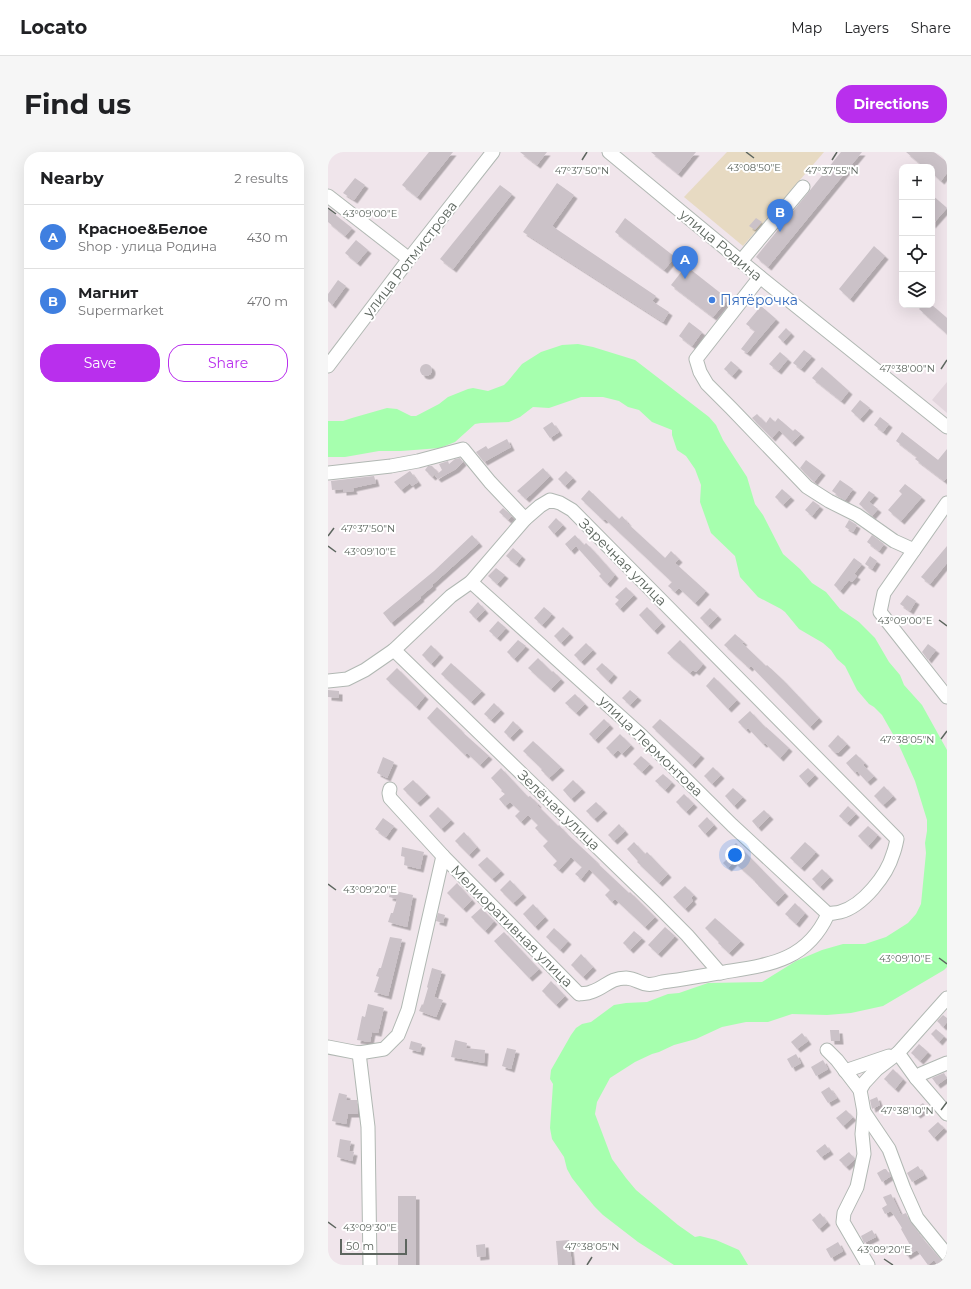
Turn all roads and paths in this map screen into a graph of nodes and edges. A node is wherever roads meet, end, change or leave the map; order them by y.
1 (493, 152) edge
2 (609, 152) edge
3 (803, 187) dead end
4 (328, 196) edge
5 (409, 259) junction
6 (741, 261) junction
7 (760, 277) junction
8 (330, 360) edge
9 (947, 427) edge
10 (328, 473) edge
11 (947, 502) edge
12 (525, 519) junction
13 (914, 550) junction
14 (471, 582) junction
15 (394, 650) junction
16 (328, 681) edge
17 (947, 697) edge
18 (390, 789) dead end
19 (443, 856) junction
20 (828, 914) junction
21 (720, 973) junction
22 (947, 998) edge
23 (328, 1048) edge
24 (827, 1050) dead end
25 (359, 1052) junction
26 (898, 1053) junction
27 (947, 1063) edge
28 (844, 1071) junction
29 (916, 1078) junction
30 (860, 1090) junction
31 (864, 1112) junction
32 (947, 1114) edge
33 (947, 1255) edge
34 (370, 1265) edge
35 (868, 1265) edge

1 - 5 street, улица Ротмистрова
2 - 6 street, улица Родина
3 - 6 street
4 - 5 street
5 - 8 street, улица Ротмистрова
6 - 7 street, улица Родина
7 - 9 street, улица Родина
7 - 13 street
10 - 12 street
11 - 13 street
12 - 14 street, Заречная улица
12 - 20 street, Заречная улица
13 - 17 street
14 - 15 street, Заречная улица
14 - 20 street, улица Лермонтова
15 - 16 street, Заречная улица
15 - 21 street, Зелёная улица
18 - 19 street, Мелиоративная улица
19 - 21 street, Мелиоративная улица
19 - 25 street, Мелиоративная улица
20 - 21 street, Мелиоративная улица
22 - 26 street
23 - 25 street, Мелиоративная улица
24 - 28 street
25 - 34 street
26 - 28 street
26 - 29 street
26 - 30 street
27 - 29 street
28 - 30 street
29 - 32 street
30 - 31 street
31 - 33 street
31 - 35 street

